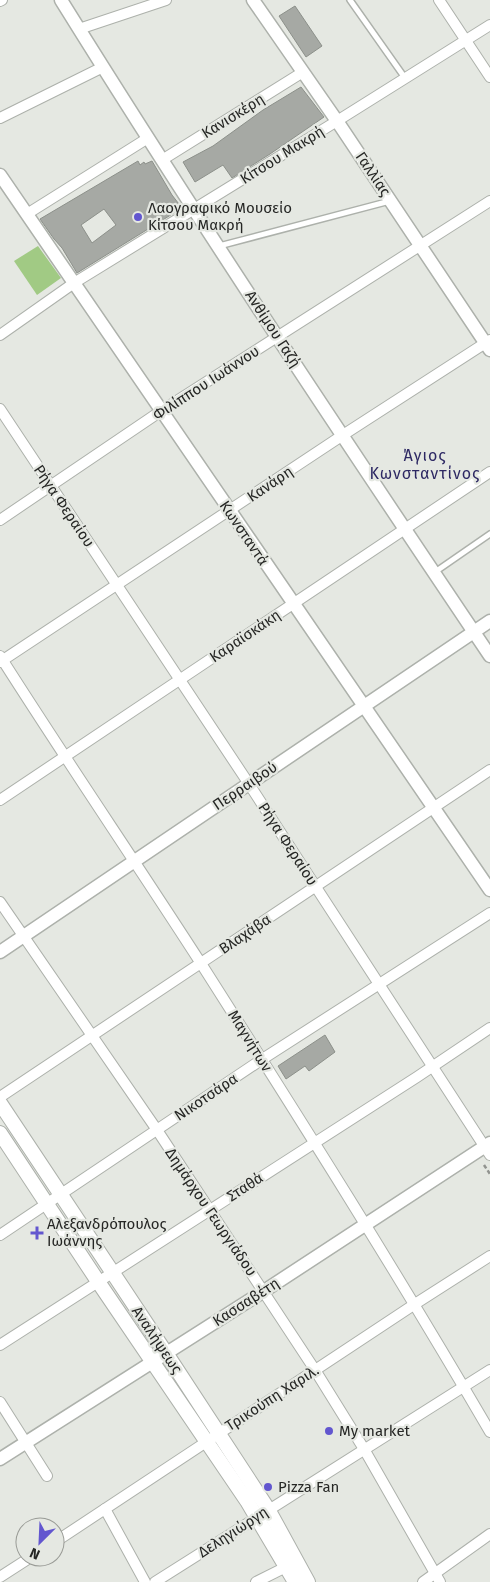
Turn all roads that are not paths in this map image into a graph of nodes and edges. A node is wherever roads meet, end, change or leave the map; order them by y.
1 (61, 0) edge
2 (166, 0) edge
3 (253, 0) edge
4 (350, 0) edge
5 (439, 0) edge
6 (490, 24) edge
7 (79, 29) junction
8 (466, 40) junction
9 (103, 67) junction
10 (304, 72) junction
11 (490, 77) edge
12 (405, 78) junction
13 (0, 118) edge
14 (337, 121) junction
15 (148, 138) junction
16 (162, 160) junction
17 (0, 175) edge
18 (390, 200) junction
19 (490, 201) edge
20 (194, 209) junction
21 (27, 214) junction
22 (218, 246) junction
23 (420, 246) junction
24 (74, 283) junction
25 (0, 335) edge
26 (278, 337) junction
27 (488, 344) edge
28 (0, 409) edge
29 (161, 411) junction
30 (343, 435) junction
31 (490, 472) edge
32 (50, 486) junction
33 (229, 511) junction
34 (0, 520) edge
35 (405, 529) junction
36 (490, 534) edge
37 (434, 572) junction
38 (117, 585) junction
39 (293, 604) junction
40 (490, 620) edge
41 (474, 632) junction
42 (490, 656) edge
43 (1, 659) edge
44 (179, 680) junction
45 (364, 706) junction
46 (64, 757) junction
47 (490, 770) edge
48 (249, 784) junction
49 (0, 800) edge
50 (434, 808) junction
51 (134, 862) junction
52 (315, 886) junction
53 (490, 890) edge
54 (0, 902) edge
55 (490, 913) edge
56 (23, 936) junction
57 (0, 952) edge
58 (201, 964) junction
59 (379, 983) junction
60 (490, 1028) edge
61 (92, 1036) junction
62 (262, 1060) junction
63 (433, 1067) junction
64 (0, 1097) edge
65 (0, 1103) edge
66 (158, 1130) junction
67 (0, 1133) edge
68 (313, 1143) junction
69 (488, 1148) edge
70 (61, 1195) junction
71 (47, 1204) junction
72 (210, 1210) junction
73 (365, 1225) junction
74 (0, 1235) edge
75 (490, 1256) edge
76 (113, 1274) junction
77 (99, 1283) junction
78 (264, 1291) junction
79 (415, 1304) junction
80 (0, 1345) edge
81 (166, 1353) junction
82 (152, 1362) junction
83 (316, 1370) junction
84 (490, 1370) edge
85 (464, 1387) junction
86 (0, 1402) edge
87 (490, 1432) edge
88 (213, 1437) junction
89 (25, 1443) junction
90 (364, 1449) junction
91 (0, 1459) edge
92 (47, 1476) dead end
93 (105, 1509) junction
94 (262, 1513) junction
95 (490, 1534) edge
96 (65, 1535) edge
97 (16, 1567) edge
98 (286, 1567) junction
99 (0, 1577) edge
100 (438, 1578) edge
101 (145, 1582) edge
102 (155, 1582) edge
103 (256, 1582) edge
104 (295, 1582) edge
105 (308, 1582) edge
106 (423, 1582) edge

1 - 7 street, Ανθίμου Γαζή
2 - 7 street
3 - 10 street, Γαλλίας
4 - 12 lane
5 - 8 street
6 - 8 street, Κίτσου Μακρή
7 - 9 street, Ανθίμου Γαζή
8 - 11 street
8 - 12 street, Κίτσου Μακρή
9 - 13 street
9 - 15 street, Ανθίμου Γαζή
10 - 14 street, Γαλλίας
10 - 16 street, Κανισκέρη
12 - 14 street, Κίτσου Μακρή
14 - 18 street, Γαλλίας
14 - 20 street, Κίτσου Μακρή
15 - 16 street, Ανθίμου Γαζή
15 - 21 street
16 - 20 street, Ανθίμου Γαζή
17 - 21 street, Κωνσταντά
18 - 22 lane
18 - 23 street, Γαλλίας
19 - 23 street, Φιλίππου Ιωάννου
20 - 22 street, Ανθίμου Γαζή
20 - 24 street, Κίτσου Μακρή
21 - 24 street, Κωνσταντά
22 - 26 street, Ανθίμου Γαζή
23 - 26 street, Φιλίππου Ιωάννου
23 - 27 street, Γαλλίας
24 - 25 street, Κίτσου Μακρή
24 - 29 street, Κωνσταντά
26 - 29 street, Φιλίππου Ιωάννου
26 - 30 street, Ανθίμου Γαζή
27 - 30 street, Κανάρη
28 - 32 street, Ρήγα Φεραίου
29 - 32 street, Φιλίππου Ιωάννου
29 - 33 street, Κωνσταντά
30 - 33 street, Κανάρη
30 - 35 street, Ανθίμου Γαζή
31 - 35 street, Καραϊσκάκη
32 - 34 street, Φιλίππου Ιωάννου
32 - 38 street, Ρήγα Φεραίου
33 - 38 street, Κανάρη
33 - 39 street, Κωνσταντά
35 - 37 street, Ανθίμου Γαζή
35 - 39 street, Καραϊσκάκη
36 - 37 lane
37 - 41 street, Ανθίμου Γαζή
38 - 43 street, Κανάρη
38 - 44 street, Ρήγα Φεραίου
39 - 44 street, Καραϊσκάκη
39 - 45 street, Κωνσταντά
40 - 41 street, Περραιβού
41 - 42 street, Ανθίμου Γαζή
41 - 45 street, Περραιβού
43 - 46 street, Μαγνήτων
44 - 46 street, Καραϊσκάκη
44 - 48 street, Ρήγα Φεραίου
45 - 48 street, Περραιβού
45 - 50 street, Κωνσταντά
46 - 49 street, Καραϊσκάκη
46 - 51 street, Μαγνήτων
47 - 50 street, Βλαχάβα
48 - 51 street, Περραιβού
48 - 52 street, Ρήγα Φεραίου
50 - 52 street, Βλαχάβα
50 - 53 street, Κωνσταντά
51 - 56 street, Περραιβού
51 - 58 street, Μαγνήτων
52 - 58 street, Βλαχάβα
52 - 59 street, Ρήγα Φεραίου
54 - 56 street, Δημάρχου Γεωργιάδου
55 - 59 street, Νικοτσάρα
56 - 57 street, Περραιβού
56 - 61 street, Δημάρχου Γεωργιάδου
58 - 61 street, Βλαχάβα
58 - 62 street, Μαγνήτων
59 - 62 street, Νικοτσάρα
59 - 63 street, Ρήγα Φεραίου
60 - 63 street, Σταθά
61 - 64 street, Βλαχάβα
61 - 66 street, Δημάρχου Γεωργιάδου
62 - 66 street, Νικοτσάρα
62 - 68 street, Μαγνήτων
63 - 68 street, Σταθά
63 - 69 street, Ρήγα Φεραίου
65 - 70 main road, Αναλήψεως
66 - 70 street, Νικοτσάρα
66 - 72 street, Δημάρχου Γεωργιάδου
67 - 71 main road, Αναλήψεως
68 - 72 street, Σταθά
68 - 73 street, Μαγνήτων
69 - 73 street, Κασσαβέτη
70 - 71 street, Νικοτσάρα
70 - 76 main road, Αναλήψεως
71 - 74 street, Νικοτσάρα
71 - 77 main road, Αναλήψεως
72 - 76 street, Σταθά
72 - 78 street, Δημάρχου Γεωργιάδου
73 - 78 street, Κασσαβέτη
73 - 79 street, Μαγνήτων
75 - 79 street, Τρικούπη Χαριλ.
76 - 77 street, Σταθά
76 - 81 main road, Αναλήψεως
77 - 80 street, Σταθά
77 - 82 main road, Αναλήψεως
78 - 81 street, Κασσαβέτη
78 - 83 street, Δημάρχου Γεωργιάδου
79 - 83 street, Τρικούπη Χαριλ.
79 - 85 street, Μαγνήτων
81 - 82 street, Κασσαβέτη
81 - 88 main road, Αναλήψεως
82 - 88 main road, Αναλήψεως
82 - 89 street, Κασσαβέτη
83 - 88 street, Τρικούπη Χαριλ.
83 - 90 street, Δημάρχου Γεωργιάδου
84 - 85 street, Δεληγιώργη
85 - 87 street, Μαγνήτων
85 - 90 street, Δεληγιώργη
86 - 89 street
88 - 93 street, Τρικούπη Χαριλ.
88 - 94 main road, Αναλήψεως
89 - 91 street, Κασσαβέτη
89 - 92 street
90 - 94 street, Δεληγιώργη
90 - 100 street, Δημάρχου Γεωργιάδου
93 - 96 street, Τρικούπη Χαριλ.
93 - 101 street
94 - 98 main road, Αναλήψεως
94 - 102 street, Δεληγιώργη
94 - 105 main road, Αναλήψεως
95 - 100 street
97 - 99 street
98 - 103 street
98 - 104 main road, Αναλήψεως
100 - 106 street

